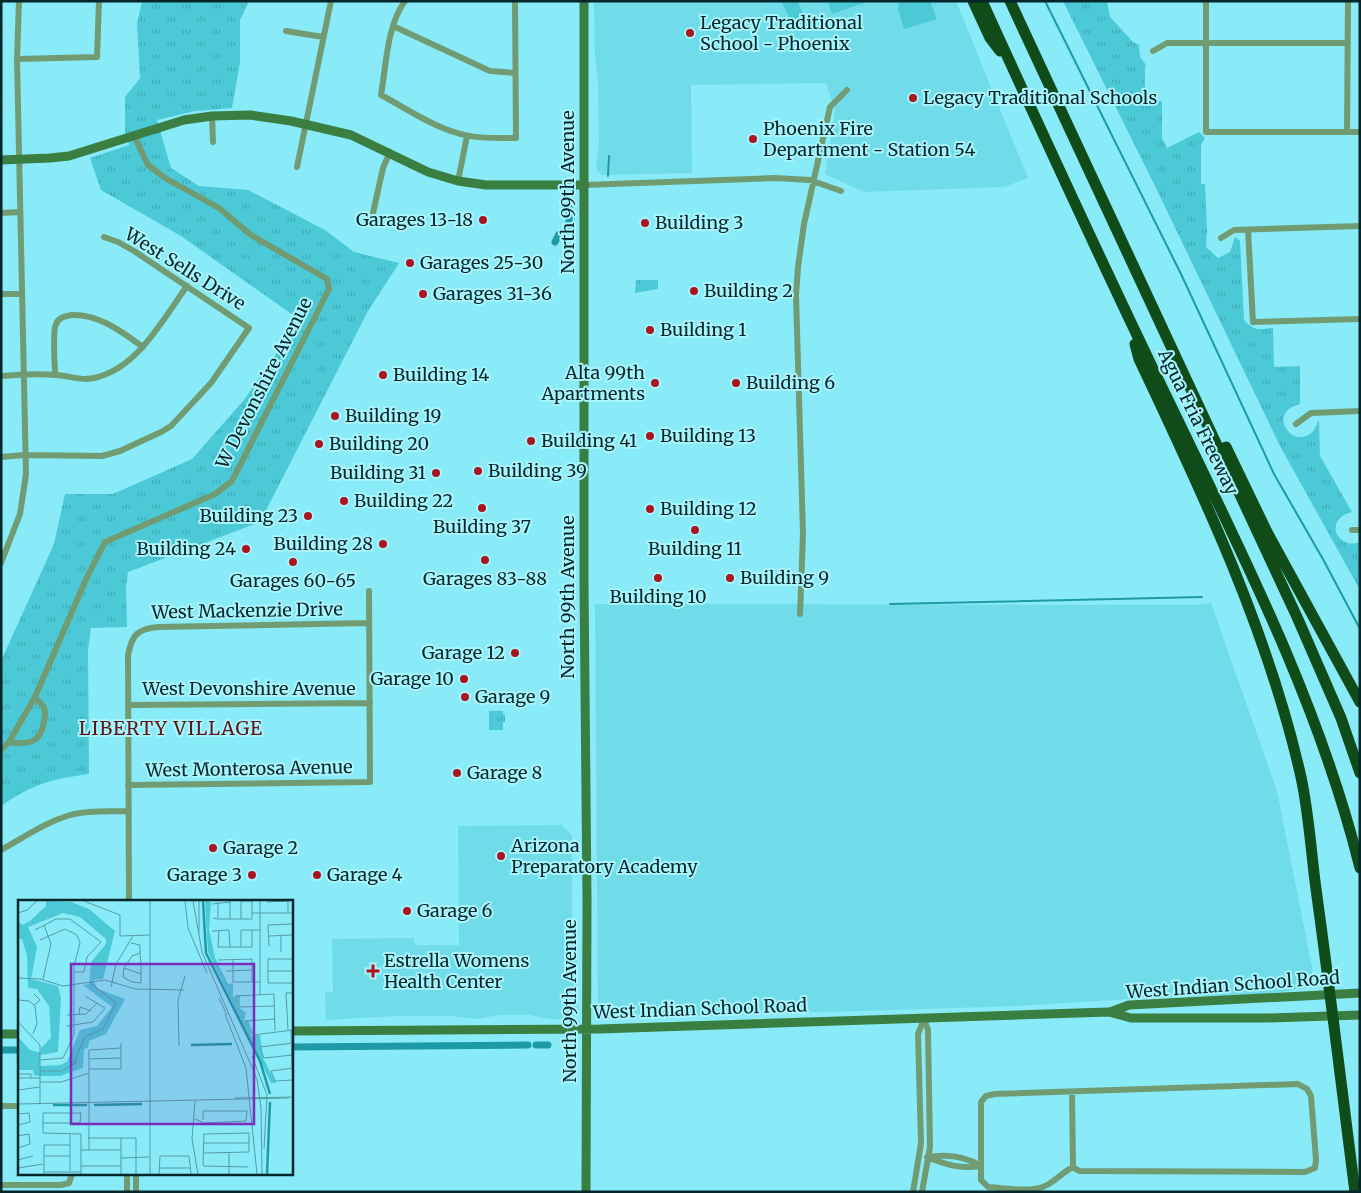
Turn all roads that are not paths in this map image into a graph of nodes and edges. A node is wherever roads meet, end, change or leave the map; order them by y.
1 (19, 1) edge
2 (99, 1) edge
3 (331, 1) edge
4 (405, 1) edge
5 (515, 1) edge
6 (584, 1) edge
7 (973, 1) edge
8 (982, 1) edge
9 (1010, 1) edge
10 (1018, 1) edge
11 (1206, 1) edge
12 (1348, 1) edge
13 (393, 26) junction
14 (286, 31) dead end
15 (323, 38) junction
16 (1206, 43) junction
17 (1348, 43) junction
18 (1153, 51) dead end
19 (17, 58) junction
20 (1036, 59) junction
21 (1010, 64) junction
22 (515, 73) junction
23 (847, 90) dead end
24 (212, 116) junction
25 (306, 124) junction
26 (1348, 132) junction
27 (1360, 132) edge
28 (134, 136) junction
29 (467, 136) junction
30 (213, 142) dead end
31 (390, 152) junction
32 (19, 159) junction
33 (1, 160) edge
34 (297, 166) dead end
35 (814, 181) junction
36 (458, 182) junction
37 (585, 185) junction
38 (841, 190) dead end
39 (20, 212) junction
40 (1, 213) edge
41 (373, 213) dead end
42 (1360, 226) edge
43 (1248, 230) junction
44 (104, 237) dead end
45 (1221, 238) dead end
46 (187, 286) junction
47 (1, 294) edge
48 (22, 294) junction
49 (1152, 308) junction
50 (1126, 314) junction
51 (1360, 318) edge
52 (143, 347) junction
53 (55, 374) junction
54 (23, 375) junction
55 (1, 376) edge
56 (1360, 411) edge
57 (1296, 424) dead end
58 (25, 455) junction
59 (1, 457) edge
60 (1, 564) edge
61 (369, 591) dead end
62 (800, 614) dead end
63 (369, 623) junction
64 (35, 697) junction
65 (1360, 702) edge
66 (370, 703) junction
67 (128, 705) junction
68 (9, 742) junction
69 (1, 750) edge
70 (1360, 773) edge
71 (128, 785) junction
72 (129, 811) junction
73 (1, 850) edge
74 (1360, 868) edge
75 (130, 900) edge
76 (1360, 992) edge
77 (1331, 994) junction
78 (1110, 1012) junction
79 (1333, 1016) junction
80 (1360, 1016) edge
81 (924, 1019) junction
82 (587, 1030) junction
83 (292, 1031) edge
84 (1, 1034) edge
85 (18, 1034) edge
86 (1072, 1092) junction
87 (1, 1106) edge
88 (18, 1106) edge
89 (920, 1155) junction
90 (929, 1157) junction
91 (981, 1166) junction
92 (1073, 1167) junction
93 (71, 1176) edge
94 (127, 1176) edge
95 (136, 1176) edge
96 (1, 1185) edge
97 (127, 1192) edge
98 (136, 1192) edge
99 (586, 1192) edge
100 (913, 1192) edge
101 (922, 1192) edge
102 (1354, 1192) edge

1 - 19 street
2 - 19 street
3 - 15 street
4 - 13 street
5 - 22 street
6 - 37 main road, North 99th Avenue
7 - 21 highway
8 - 21 highway, Agua Fria Freeway
9 - 20 highway, Agua Fria Freeway
10 - 20 highway
11 - 16 street
12 - 17 street
13 - 22 street
13 - 29 street
14 - 15 street
15 - 25 street
16 - 17 street
16 - 18 street
16 - 26 street
17 - 26 street
19 - 32 street
20 - 49 highway, Agua Fria Freeway
21 - 50 highway, Agua Fria Freeway
22 - 29 street
23 - 35 street
24 - 25 main road
24 - 28 main road
24 - 30 street
25 - 31 main road
25 - 34 street
26 - 27 street
28 - 32 main road
28 - 64 street, W Devonshire Avenue
29 - 36 street
31 - 36 main road
31 - 41 street
32 - 33 main road
32 - 39 street
35 - 37 street
35 - 38 street
35 - 62 street
36 - 37 main road
37 - 82 main road, North 99th Avenue
39 - 40 street
39 - 48 street
42 - 43 street
43 - 45 street
43 - 51 street
44 - 46 street, West Sells Drive
46 - 52 street
46 - 58 street, West Sells Drive
47 - 48 street
48 - 54 street
49 - 65 highway
49 - 70 highway, Agua Fria Freeway
50 - 74 highway, Agua Fria Freeway
50 - 77 highway
52 - 53 street
52 - 53 street
53 - 54 street
54 - 55 street
54 - 58 street
56 - 57 street
58 - 59 street
58 - 60 street
61 - 63 street
63 - 66 street
63 - 67 street, West Mackenzie Drive
64 - 68 street, W Devonshire Avenue
64 - 68 street
66 - 67 street, West Devonshire Avenue
66 - 71 street, West Monterosa Avenue
67 - 71 street
68 - 69 street, W Devonshire Avenue
71 - 72 street
72 - 73 street
72 - 75 street
76 - 77 main road, West Indian School Road
77 - 78 main road, West Indian School Road
77 - 79 highway
78 - 79 main road, West Indian School Road
78 - 81 main road, West Indian School Road
79 - 80 main road, West Indian School Road
79 - 102 highway
81 - 82 main road, West Indian School Road
81 - 89 street
81 - 90 street
82 - 83 main road, West Indian School Road
82 - 99 main road, North 99th Avenue
84 - 85 main road
86 - 91 street
86 - 92 street
86 - 92 street
87 - 88 street
89 - 90 street
89 - 100 street
90 - 91 street
90 - 101 street
91 - 92 street
93 - 96 street
94 - 97 street
95 - 98 street

